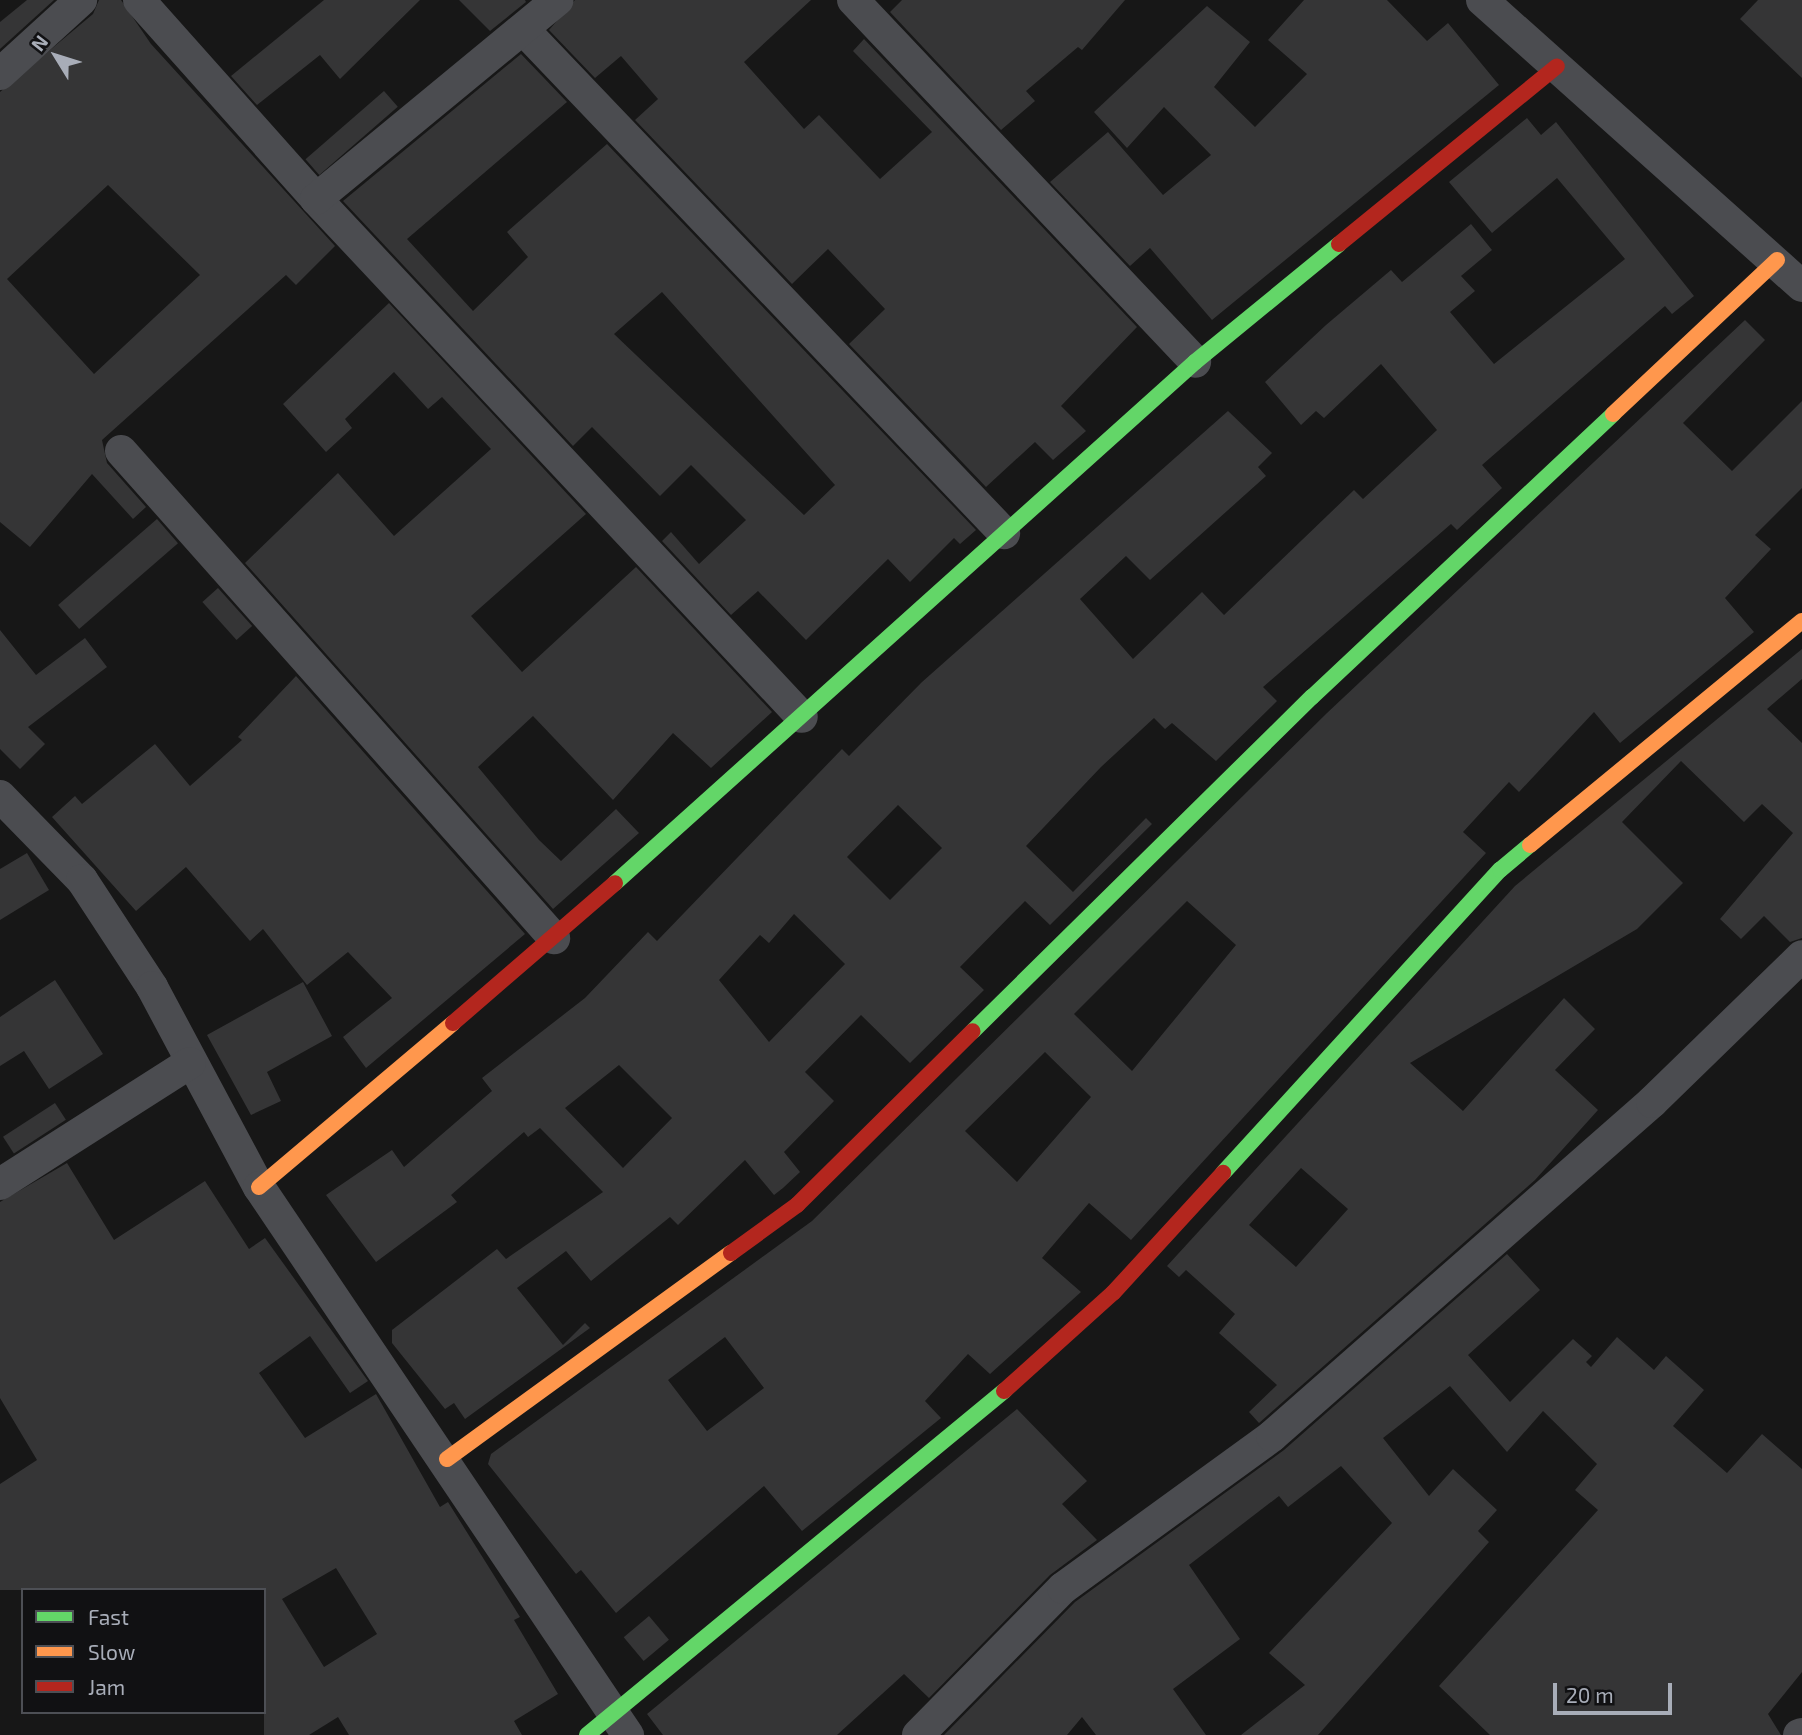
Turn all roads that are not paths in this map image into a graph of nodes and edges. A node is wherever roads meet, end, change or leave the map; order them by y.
1 (81, 0) edge
2 (139, 0) edge
3 (557, 0) edge
4 (853, 0) edge
5 (1482, 0) edge
6 (523, 29) junction
7 (1557, 66) junction
8 (0, 74) edge
9 (316, 199) junction
10 (1777, 260) junction
11 (1802, 286) edge
12 (1195, 362) junction
13 (121, 451) dead end
14 (1004, 533) junction
15 (1802, 621) edge
16 (802, 717) junction
17 (6, 813) edge
18 (554, 938) junction
19 (1802, 956) edge
20 (190, 1063) junction
21 (0, 1184) edge
22 (259, 1187) junction
23 (447, 1459) junction
24 (621, 1726) edge
25 (587, 1735) edge
26 (918, 1735) edge

1 - 8 street
2 - 9 street
3 - 6 street
4 - 12 street
5 - 7 street
6 - 9 street
6 - 14 street
7 - 10 street
7 - 12 street
9 - 16 street
10 - 11 street
10 - 23 street
12 - 14 street
13 - 18 street
14 - 16 street
15 - 24 street
16 - 18 street
17 - 20 street
18 - 22 street
19 - 26 street
20 - 21 street
20 - 22 street
22 - 23 street
23 - 24 street
24 - 25 street

